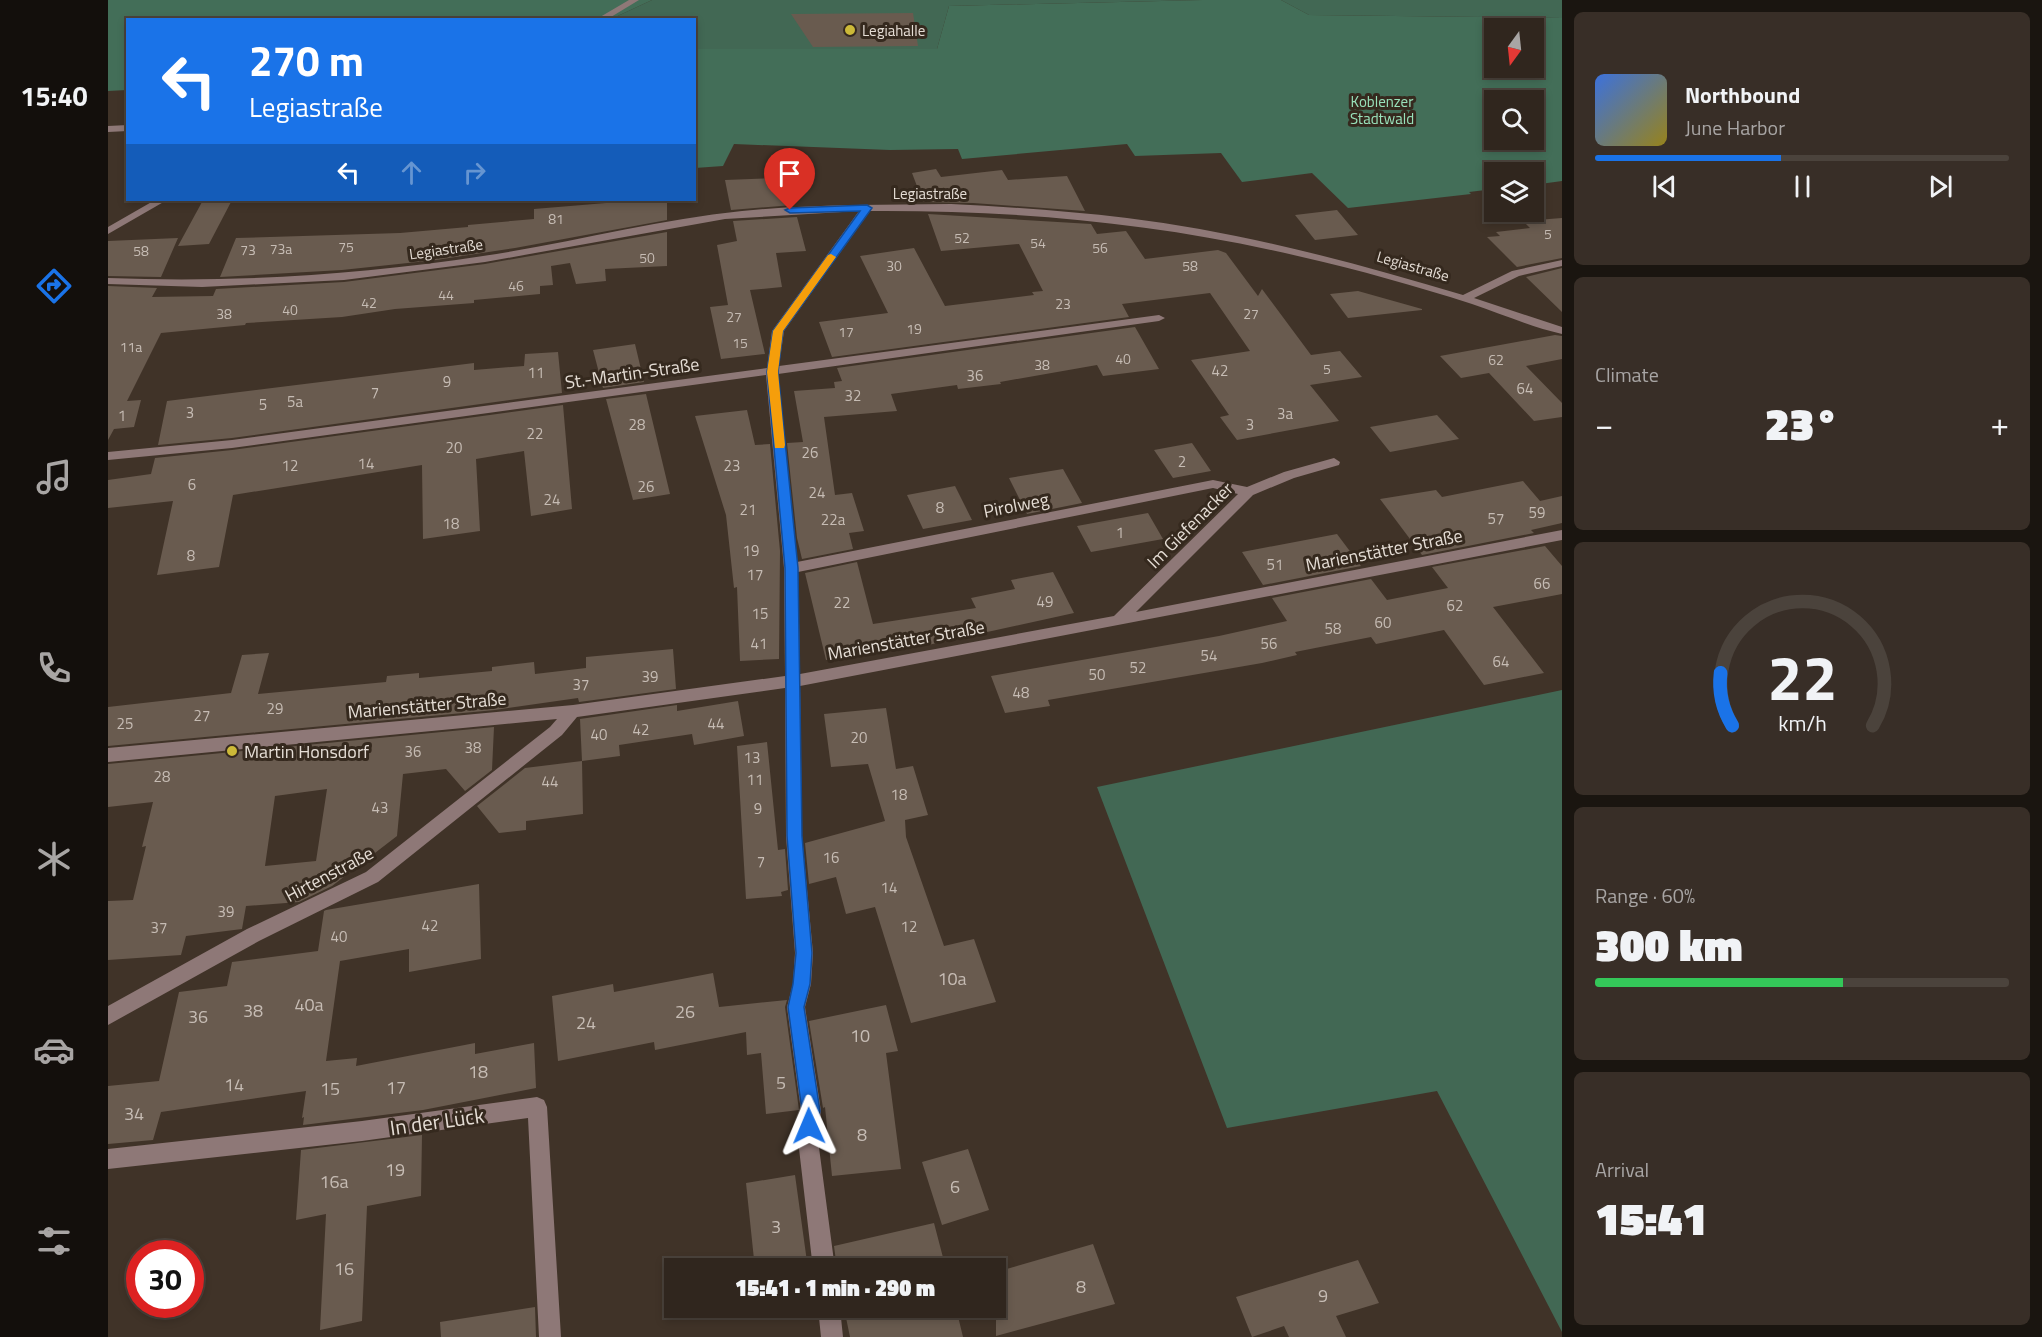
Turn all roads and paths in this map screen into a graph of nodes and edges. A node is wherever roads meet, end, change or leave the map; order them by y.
1 (635, 0) edge
2 (603, 18) edge
3 (126, 128) edge
4 (108, 129) edge
5 (160, 201) edge
6 (867, 208) junction
7 (108, 231) edge
8 (1562, 263) edge
9 (108, 281) edge
10 (1467, 297) junction
11 (1159, 318) dead end
12 (1562, 331) edge
13 (772, 372) junction
14 (108, 456) edge
15 (1334, 462) dead end
16 (1248, 492) junction
17 (1562, 535) edge
18 (791, 568) junction
19 (1118, 621) junction
20 (793, 681) junction
21 (573, 711) junction
22 (108, 755) edge
23 (108, 1016) edge
24 (109, 1161) edge
25 (823, 1258) edge
26 (830, 1318) edge
27 (550, 1337) edge
28 (832, 1337) edge

1 - 2 street
3 - 4 street
5 - 7 street
6 - 9 street, Legiastraße
6 - 10 street, Legiastraße
6 - 13 street
8 - 10 street
10 - 12 street, Legiastraße
11 - 13 street, St.-Martin-Straße
13 - 14 street, St.-Martin-Straße
13 - 18 street
15 - 16 street, Im Giefenacker
16 - 18 street, Pirolweg
16 - 19 street, Im Giefenacker
17 - 19 street, Marienstätter Straße
18 - 20 street
19 - 20 street, Marienstätter Straße
20 - 21 street, Marienstätter Straße
20 - 25 street
21 - 22 street, Marienstätter Straße
21 - 23 street, Hirtenstraße
24 - 27 street, In der Lück
26 - 28 street

